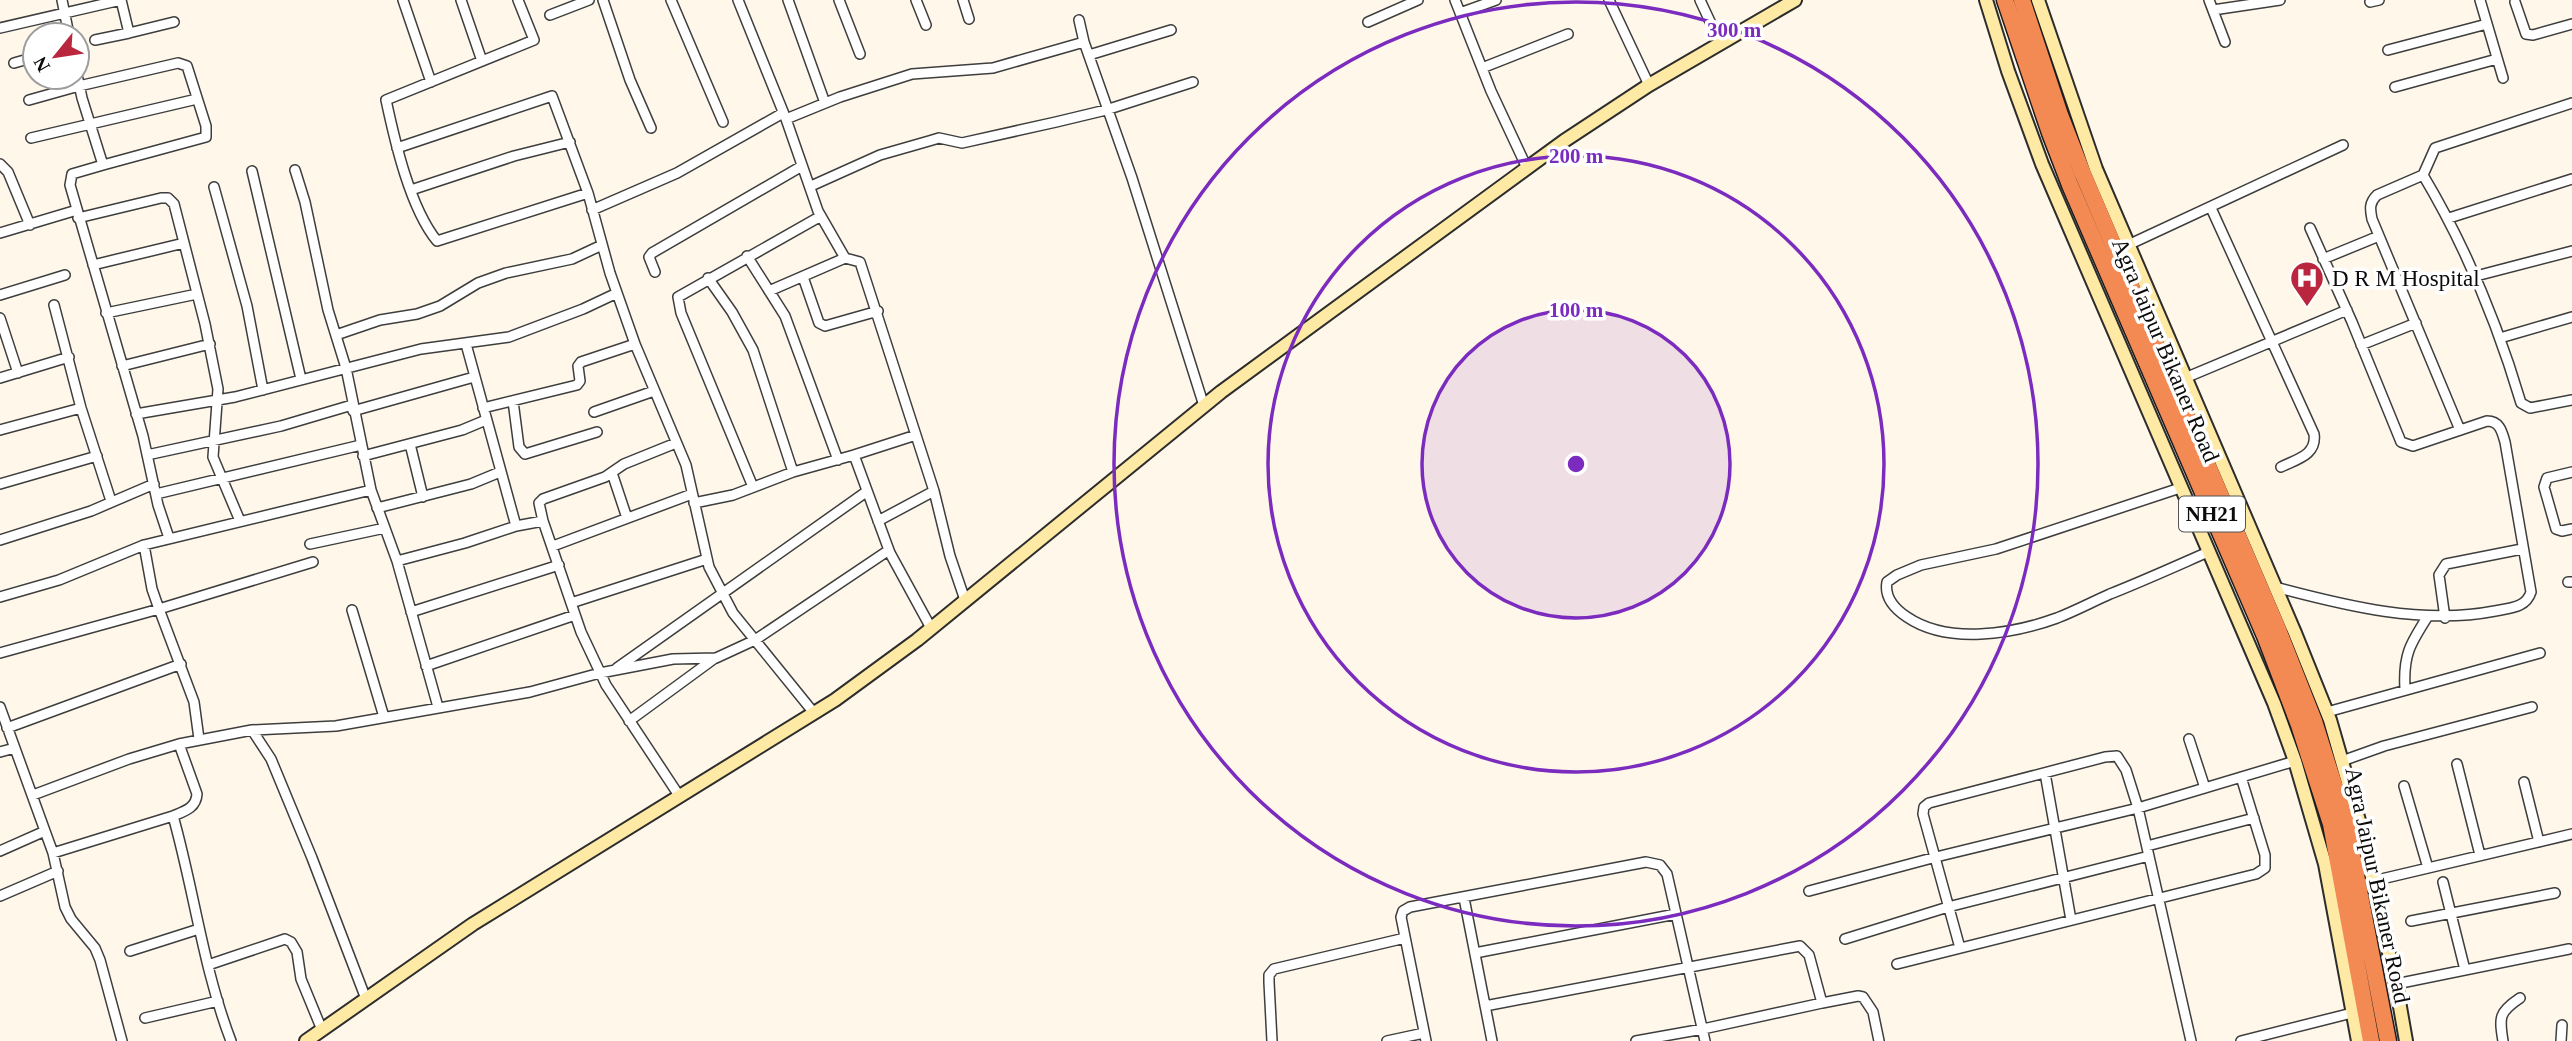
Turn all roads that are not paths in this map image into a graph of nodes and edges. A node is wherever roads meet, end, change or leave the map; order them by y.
1 (62, 0) edge
2 (121, 0) edge
3 (402, 0) edge
4 (461, 0) edge
5 (518, 0) edge
6 (589, 0) edge
7 (603, 0) edge
8 (671, 0) edge
9 (738, 0) edge
10 (788, 0) edge
11 (839, 0) edge
12 (916, 0) edge
13 (963, 0) edge
14 (1418, 0) edge
15 (1455, 0) edge
16 (1496, 0) edge
17 (1609, 0) edge
18 (1700, 0) edge
19 (1795, 0) edge
20 (1986, 0) edge
21 (2006, 0) edge
22 (2022, 0) edge
23 (2038, 0) edge
24 (2280, 0) edge
25 (2480, 0) edge
26 (2515, 2) dead end
27 (2211, 5) edge
28 (1460, 13) junction
29 (65, 14) junction
30 (550, 15) dead end
31 (969, 19) dead end
32 (1079, 20) dead end
33 (66, 21) edge
34 (174, 22) dead end
35 (1368, 22) dead end
36 (2487, 24) junction
37 (2572, 24) edge
38 (926, 25) dead end
39 (0, 28) edge
40 (1171, 30) dead end
41 (129, 33) junction
42 (1568, 34) dead end
43 (94, 40) dead end
44 (2225, 42) dead end
45 (1084, 43) junction
46 (1720, 43) junction
47 (2388, 50) dead end
48 (860, 54) dead end
49 (1088, 55) junction
50 (2497, 59) junction
51 (21, 61) edge
52 (482, 61) junction
53 (13, 63) dead end
54 (1482, 68) junction
55 (2503, 78) dead end
56 (431, 82) junction
57 (1193, 82) dead end
58 (91, 83) edge
59 (1648, 85) junction
60 (2395, 87) dead end
61 (61, 91) edge
62 (81, 91) edge
63 (197, 99) junction
64 (29, 100) dead end
65 (825, 103) junction
66 (2572, 103) edge
67 (1106, 110) junction
68 (785, 116) junction
69 (723, 122) dead end
70 (91, 125) junction
71 (651, 128) dead end
72 (31, 138) dead end
73 (570, 142) junction
74 (2343, 145) dead end
75 (397, 148) junction
76 (0, 164) edge
77 (103, 165) junction
78 (802, 166) junction
79 (2087, 166) junction
80 (1527, 168) junction
81 (295, 170) dead end
82 (252, 171) dead end
83 (2423, 175) junction
84 (2572, 180) edge
85 (214, 187) dead end
86 (811, 187) junction
87 (411, 190) junction
88 (588, 193) junction
89 (2211, 208) junction
90 (593, 210) junction
91 (78, 214) junction
92 (821, 216) junction
93 (2449, 218) junction
94 (30, 225) junction
95 (2310, 228) dead end
96 (0, 233) edge
97 (2379, 236) junction
98 (184, 243) junction
99 (602, 245) junction
100 (2128, 245) junction
101 (2572, 251) edge
102 (747, 256) junction
103 (845, 258) junction
104 (2323, 258) junction
105 (93, 265) junction
106 (655, 272) dead end
107 (65, 275) dead end
108 (2476, 275) junction
109 (803, 276) junction
110 (708, 278) junction
111 (769, 291) junction
112 (617, 293) junction
113 (197, 294) junction
114 (0, 295) edge
115 (54, 305) dead end
116 (2347, 310) junction
117 (878, 312) junction
118 (106, 313) junction
119 (2572, 317) edge
120 (0, 318) edge
121 (2416, 323) junction
122 (336, 335) junction
123 (2500, 338) junction
124 (2273, 341) junction
125 (210, 344) junction
126 (466, 344) junction
127 (635, 344) junction
128 (2361, 345) junction
129 (69, 357) junction
130 (122, 366) junction
131 (346, 368) junction
132 (18, 373) junction
133 (474, 377) junction
134 (0, 378) edge
135 (2185, 378) junction
136 (301, 379) junction
137 (263, 390) junction
138 (654, 391) junction
139 (2572, 400) edge
140 (217, 401) junction
141 (513, 401) junction
142 (1204, 406) junction
143 (81, 408) junction
144 (353, 408) junction
145 (483, 408) junction
146 (594, 412) dead end
147 (136, 414) junction
148 (486, 420) junction
149 (0, 430) edge
150 (2460, 430) junction
151 (597, 432) dead end
152 (916, 435) junction
153 (214, 440) junction
154 (676, 443) junction
155 (410, 444) junction
156 (361, 445) junction
157 (147, 455) junction
158 (854, 455) junction
159 (97, 456) junction
160 (363, 456) junction
161 (838, 460) junction
162 (2281, 467) dead end
163 (500, 472) junction
164 (793, 472) junction
165 (2572, 472) edge
166 (612, 473) junction
167 (221, 477) junction
168 (0, 484) edge
169 (753, 488) junction
170 (2180, 488) junction
171 (155, 489) junction
172 (371, 490) junction
173 (933, 491) junction
174 (866, 492) junction
175 (423, 496) junction
176 (693, 498) junction
177 (111, 502) junction
178 (377, 508) junction
179 (627, 518) junction
180 (240, 521) junction
181 (543, 521) junction
182 (878, 521) junction
183 (516, 526) junction
184 (385, 528) junction
185 (2572, 529) edge
186 (169, 538) junction
187 (0, 540) edge
188 (310, 544) dead end
189 (144, 545) junction
190 (552, 546) junction
191 (2522, 548) junction
192 (889, 550) junction
193 (2208, 552) junction
194 (707, 559) junction
195 (397, 561) junction
196 (313, 562) dead end
197 (559, 565) junction
198 (2275, 587) junction
199 (723, 593) junction
200 (0, 597) edge
201 (965, 600) junction
202 (572, 603) junction
203 (159, 609) junction
204 (352, 610) dead end
205 (411, 612) junction
206 (575, 615) junction
207 (2428, 616) junction
208 (2445, 618) junction
209 (931, 628) junction
210 (755, 640) junction
211 (0, 653) edge
212 (2540, 653) dead end
213 (716, 658) junction
214 (181, 664) junction
215 (426, 666) junction
216 (613, 671) junction
217 (600, 673) junction
218 (2405, 689) junction
219 (0, 707) edge
220 (438, 707) junction
221 (2532, 707) dead end
222 (2326, 712) junction
223 (814, 713) junction
224 (384, 717) junction
225 (629, 721) junction
226 (7, 728) junction
227 (252, 730) junction
228 (200, 739) junction
229 (2189, 739) dead end
230 (179, 744) junction
231 (15, 748) junction
232 (0, 752) edge
233 (2295, 761) junction
234 (2342, 761) junction
235 (2457, 764) dead end
236 (2045, 772) junction
237 (2241, 777) junction
238 (2524, 782) dead end
239 (2404, 786) dead end
240 (2205, 788) junction
241 (33, 795) junction
242 (680, 797) junction
243 (2138, 808) junction
244 (173, 816) junction
245 (2254, 818) junction
246 (2054, 828) junction
247 (45, 831) junction
248 (2572, 834) edge
249 (2539, 842) junction
250 (0, 850) edge
251 (2148, 851) junction
252 (53, 853) junction
253 (2480, 855) junction
254 (1936, 857) junction
255 (2428, 868) junction
256 (58, 871) junction
257 (2062, 877) junction
258 (2373, 881) junction
259 (2443, 882) dead end
260 (1809, 891) dead end
261 (2555, 893) dead end
262 (0, 896) edge
263 (1464, 898) junction
264 (2158, 898) junction
265 (1948, 907) junction
266 (1676, 914) junction
267 (2452, 915) junction
268 (2071, 920) junction
269 (2411, 921) dead end
270 (200, 929) junction
271 (1405, 938) junction
272 (1845, 939) dead end
273 (1960, 948) junction
274 (2569, 949) dead end
275 (130, 950) dead end
276 (1475, 953) junction
277 (1897, 964) dead end
278 (208, 965) junction
279 (1689, 967) junction
280 (2465, 970) junction
281 (2396, 984) junction
282 (2520, 998) dead end
283 (366, 999) junction
284 (218, 1001) junction
285 (1822, 1003) junction
286 (1485, 1006) junction
287 (2352, 1013) junction
288 (145, 1018) dead end
289 (2562, 1025) dead end
290 (1703, 1029) junction
291 (322, 1030) junction
292 (1425, 1037) edge
293 (122, 1041) edge
294 (231, 1041) edge
295 (306, 1041) edge
296 (1272, 1041) edge
297 (1387, 1041) edge
298 (1492, 1041) edge
299 (1636, 1041) edge
300 (1705, 1041) edge
301 (1880, 1041) edge
302 (2191, 1041) edge
303 (2241, 1041) edge
304 (2358, 1041) edge
305 (2371, 1041) edge
306 (2388, 1041) edge
307 (2406, 1041) edge
308 (2503, 1041) edge
309 (2561, 1041) edge

1 - 29 street
2 - 29 street
2 - 41 street
3 - 56 street
4 - 52 street
5 - 52 street
6 - 30 street
7 - 71 street
8 - 69 street
9 - 68 street
10 - 65 street
11 - 48 street
12 - 38 street
13 - 31 street
14 - 35 street
15 - 28 street
16 - 28 street
17 - 59 street
18 - 46 street
19 - 46 street
20 - 170 street
21 - 305 highway, Agra Jaipur Bikaner Road / NH21
22 - 79 highway, Agra Jaipur Bikaner Road / NH21
23 - 79 street
24 - 27 street
25 - 36 street
26 - 37 street
27 - 44 street
28 - 54 street
29 - 33 street
29 - 39 street
32 - 45 street
34 - 41 street
36 - 47 street
36 - 50 street
40 - 49 street
41 - 43 street
42 - 54 street
45 - 49 street
45 - 65 street
46 - 59 street
49 - 67 street
50 - 55 street
50 - 60 street
51 - 53 street
52 - 56 street
54 - 80 street
56 - 75 street
57 - 67 street
58 - 63 street
59 - 80 street
61 - 64 street
62 - 70 street
63 - 70 street
63 - 77 street
65 - 68 street
66 - 83 street
67 - 86 street
67 - 142 street
68 - 78 street
68 - 90 street
70 - 72 street
70 - 77 street
73 - 75 street
73 - 87 street
73 - 88 street
74 - 89 street
75 - 87 street
76 - 94 street
77 - 91 street
78 - 86 street
78 - 106 street
79 - 100 street
79 - 306 highway, Agra Jaipur Bikaner Road / NH21
80 - 142 street
81 - 122 street
82 - 136 street
83 - 93 street
83 - 97 street
84 - 93 street
85 - 137 street
86 - 92 street
87 - 88 street
88 - 90 street
89 - 100 street
89 - 124 street
90 - 99 street
91 - 94 street
91 - 98 street
91 - 105 street
92 - 102 street
92 - 103 street
93 - 108 street
94 - 96 street
95 - 104 street
97 - 104 street
97 - 121 street
98 - 105 street
98 - 113 street
99 - 112 street
99 - 122 street
100 - 135 street
101 - 108 street
102 - 110 street
102 - 111 street
103 - 109 street
103 - 117 street
104 - 116 street
105 - 118 street
107 - 114 street
108 - 123 street
109 - 111 street
109 - 117 street
110 - 164 street
110 - 169 street
111 - 161 street
112 - 126 street
112 - 127 street
113 - 118 street
113 - 125 street
115 - 129 street
116 - 124 street
116 - 128 street
117 - 152 street
118 - 130 street
119 - 123 street
120 - 132 street
121 - 128 street
121 - 150 street
122 - 131 street
123 - 139 street
124 - 135 street
124 - 162 street
125 - 130 street
125 - 140 street
126 - 131 street
126 - 133 street
127 - 138 street
127 - 141 street
128 - 150 street
129 - 132 street
129 - 143 street
130 - 147 street
131 - 136 street
131 - 144 street
132 - 134 street
133 - 144 street
133 - 145 street
135 - 198 street
136 - 137 street
137 - 140 street
138 - 146 street
138 - 154 street
140 - 147 street
140 - 153 street
141 - 145 street
141 - 151 street
142 - 201 street
143 - 149 street
143 - 159 street
144 - 153 street
144 - 156 street
145 - 148 street
147 - 157 street
148 - 155 street
148 - 163 street
150 - 191 street
152 - 158 street
152 - 173 street
153 - 157 street
153 - 167 street
154 - 166 street
154 - 176 street
155 - 160 street
155 - 175 street
156 - 160 street
156 - 167 street
157 - 171 street
158 - 161 street
158 - 174 street
159 - 168 street
159 - 177 street
160 - 172 street
161 - 164 street
163 - 175 street
163 - 183 street
164 - 169 street
165 - 185 street
166 - 179 street
166 - 181 street
167 - 171 street
167 - 180 street
169 - 176 street
170 - 193 street
170 - 193 street
171 - 177 street
171 - 186 street
172 - 178 street
172 - 180 street
173 - 182 street
173 - 201 street
174 - 182 street
174 - 199 street
175 - 178 street
176 - 179 street
176 - 194 street
177 - 187 street
178 - 184 street
179 - 190 street
180 - 186 street
181 - 183 street
181 - 190 street
182 - 192 street
183 - 195 street
184 - 188 street
184 - 195 street
186 - 189 street
189 - 200 street
189 - 203 street
190 - 197 street
191 - 208 street
191 - 208 street
192 - 209 street
192 - 210 street
193 - 233 street
194 - 199 street
194 - 202 street
195 - 205 street
196 - 203 street
197 - 202 street
197 - 205 street
198 - 207 street
198 - 222 street
199 - 210 street
199 - 216 street
201 - 209 street
202 - 206 street
203 - 211 street
203 - 214 street
204 - 224 street
205 - 215 street
206 - 215 street
206 - 217 street
207 - 208 street
207 - 218 street
209 - 223 street
210 - 213 street
210 - 223 street
212 - 218 street
213 - 216 street
213 - 225 street
214 - 226 street
214 - 228 street
215 - 220 street
216 - 217 street
217 - 220 street
217 - 225 street
218 - 222 street
219 - 226 street
220 - 224 street
221 - 234 street
222 - 234 street
223 - 242 street
224 - 227 street
225 - 242 street
226 - 231 street
227 - 228 street
227 - 283 street
228 - 230 street
229 - 240 street
230 - 241 street
230 - 244 street
231 - 232 street
231 - 241 street
233 - 237 street
233 - 287 street
234 - 258 street
235 - 253 street
236 - 243 street
236 - 246 street
236 - 254 street
237 - 240 street
237 - 245 street
238 - 249 street
239 - 255 street
240 - 243 street
241 - 247 street
242 - 283 street
243 - 246 street
243 - 251 street
244 - 252 street
244 - 270 street
245 - 251 street
245 - 264 street
246 - 254 street
246 - 257 street
247 - 250 street
247 - 252 street
248 - 249 street
249 - 253 street
251 - 257 street
251 - 264 street
252 - 256 street
253 - 255 street
254 - 260 street
254 - 265 street
255 - 258 street
256 - 262 street
256 - 293 street
257 - 265 street
257 - 268 street
258 - 281 street
259 - 267 street
261 - 267 street
263 - 266 street
263 - 271 street
263 - 276 street
264 - 268 street
264 - 302 street
265 - 272 street
265 - 273 street
266 - 276 street
266 - 279 street
267 - 269 street
267 - 280 street
268 - 273 street
270 - 275 street
270 - 278 street
271 - 292 street
271 - 296 street
273 - 277 street
274 - 280 street
276 - 286 street
278 - 284 street
278 - 291 street
279 - 285 street
279 - 286 street
279 - 290 street
280 - 281 street
281 - 307 street
282 - 308 street
283 - 291 street
284 - 288 street
284 - 294 street
285 - 290 street
285 - 301 street
286 - 298 street
287 - 303 street
287 - 304 street
289 - 309 street
290 - 299 street
290 - 300 street
291 - 295 street
292 - 297 street

